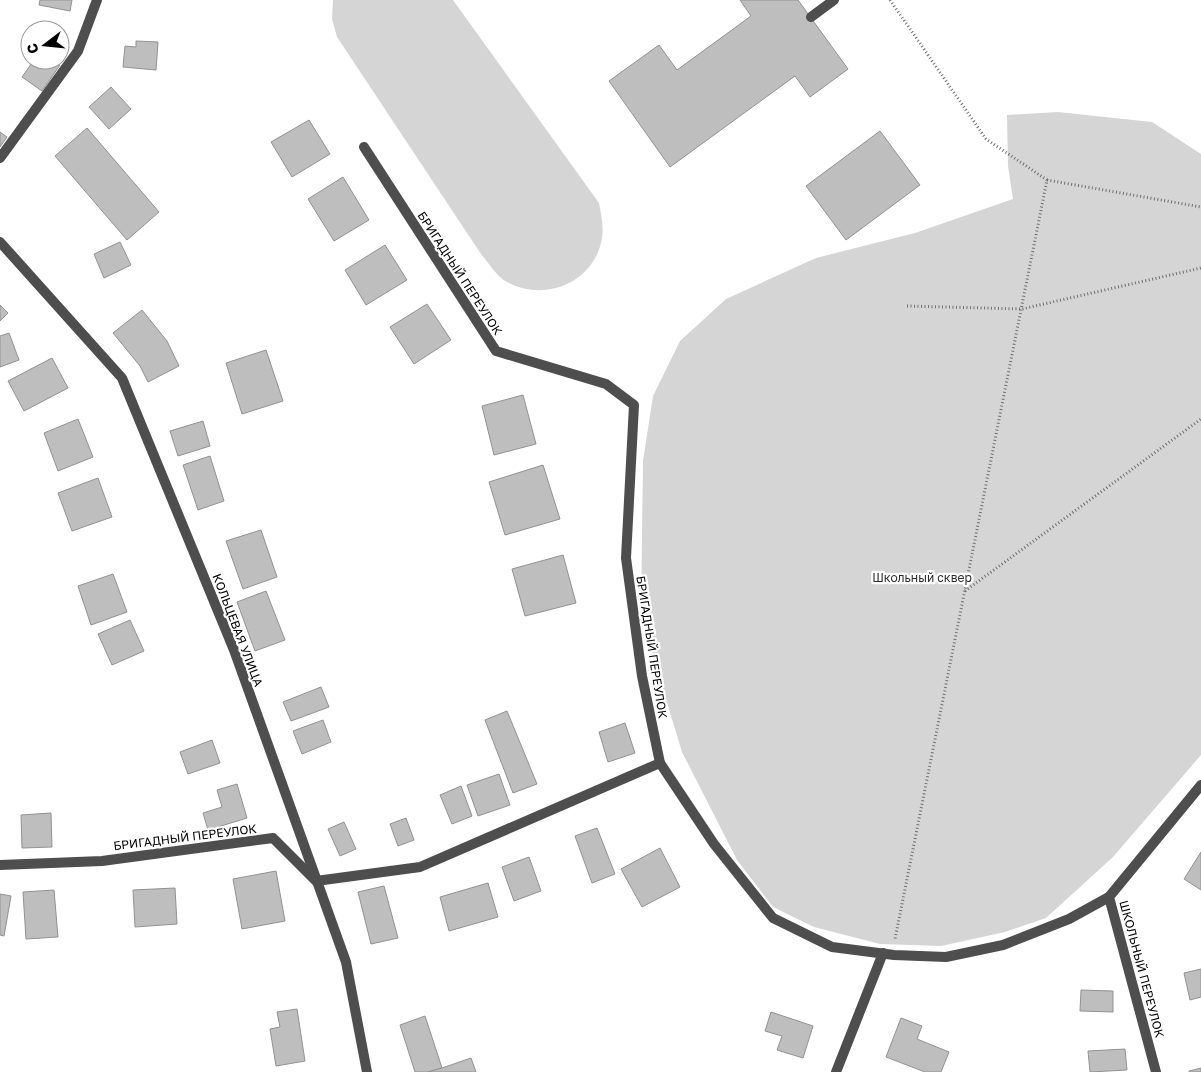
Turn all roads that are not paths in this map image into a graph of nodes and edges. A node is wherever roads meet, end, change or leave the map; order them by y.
1 (97, 0) edge
2 (834, 0) edge
3 (811, 17) dead end
4 (364, 147) dead end
5 (0, 158) edge
6 (0, 242) edge
7 (660, 763) junction
8 (1201, 785) edge
9 (0, 865) edge
10 (316, 881) junction
11 (1109, 897) junction
12 (883, 953) junction
13 (367, 1072) edge
14 (836, 1072) edge
15 (1156, 1072) edge

1 - 5 street
2 - 3 street
4 - 7 street, БРИГАДНЫЙ ПЕРЕУЛОК
6 - 10 street, КОЛЬЦЕВАЯ УЛИЦА
7 - 10 street
7 - 12 street
8 - 11 street, ШКОЛЬНЫЙ ПЕРЕУЛОК
9 - 10 street, БРИГАДНЫЙ ПЕРЕУЛОК
10 - 13 street, КОЛЬЦЕВАЯ УЛИЦА
11 - 12 street
11 - 15 street, ШКОЛЬНЫЙ ПЕРЕУЛОК
12 - 14 street

